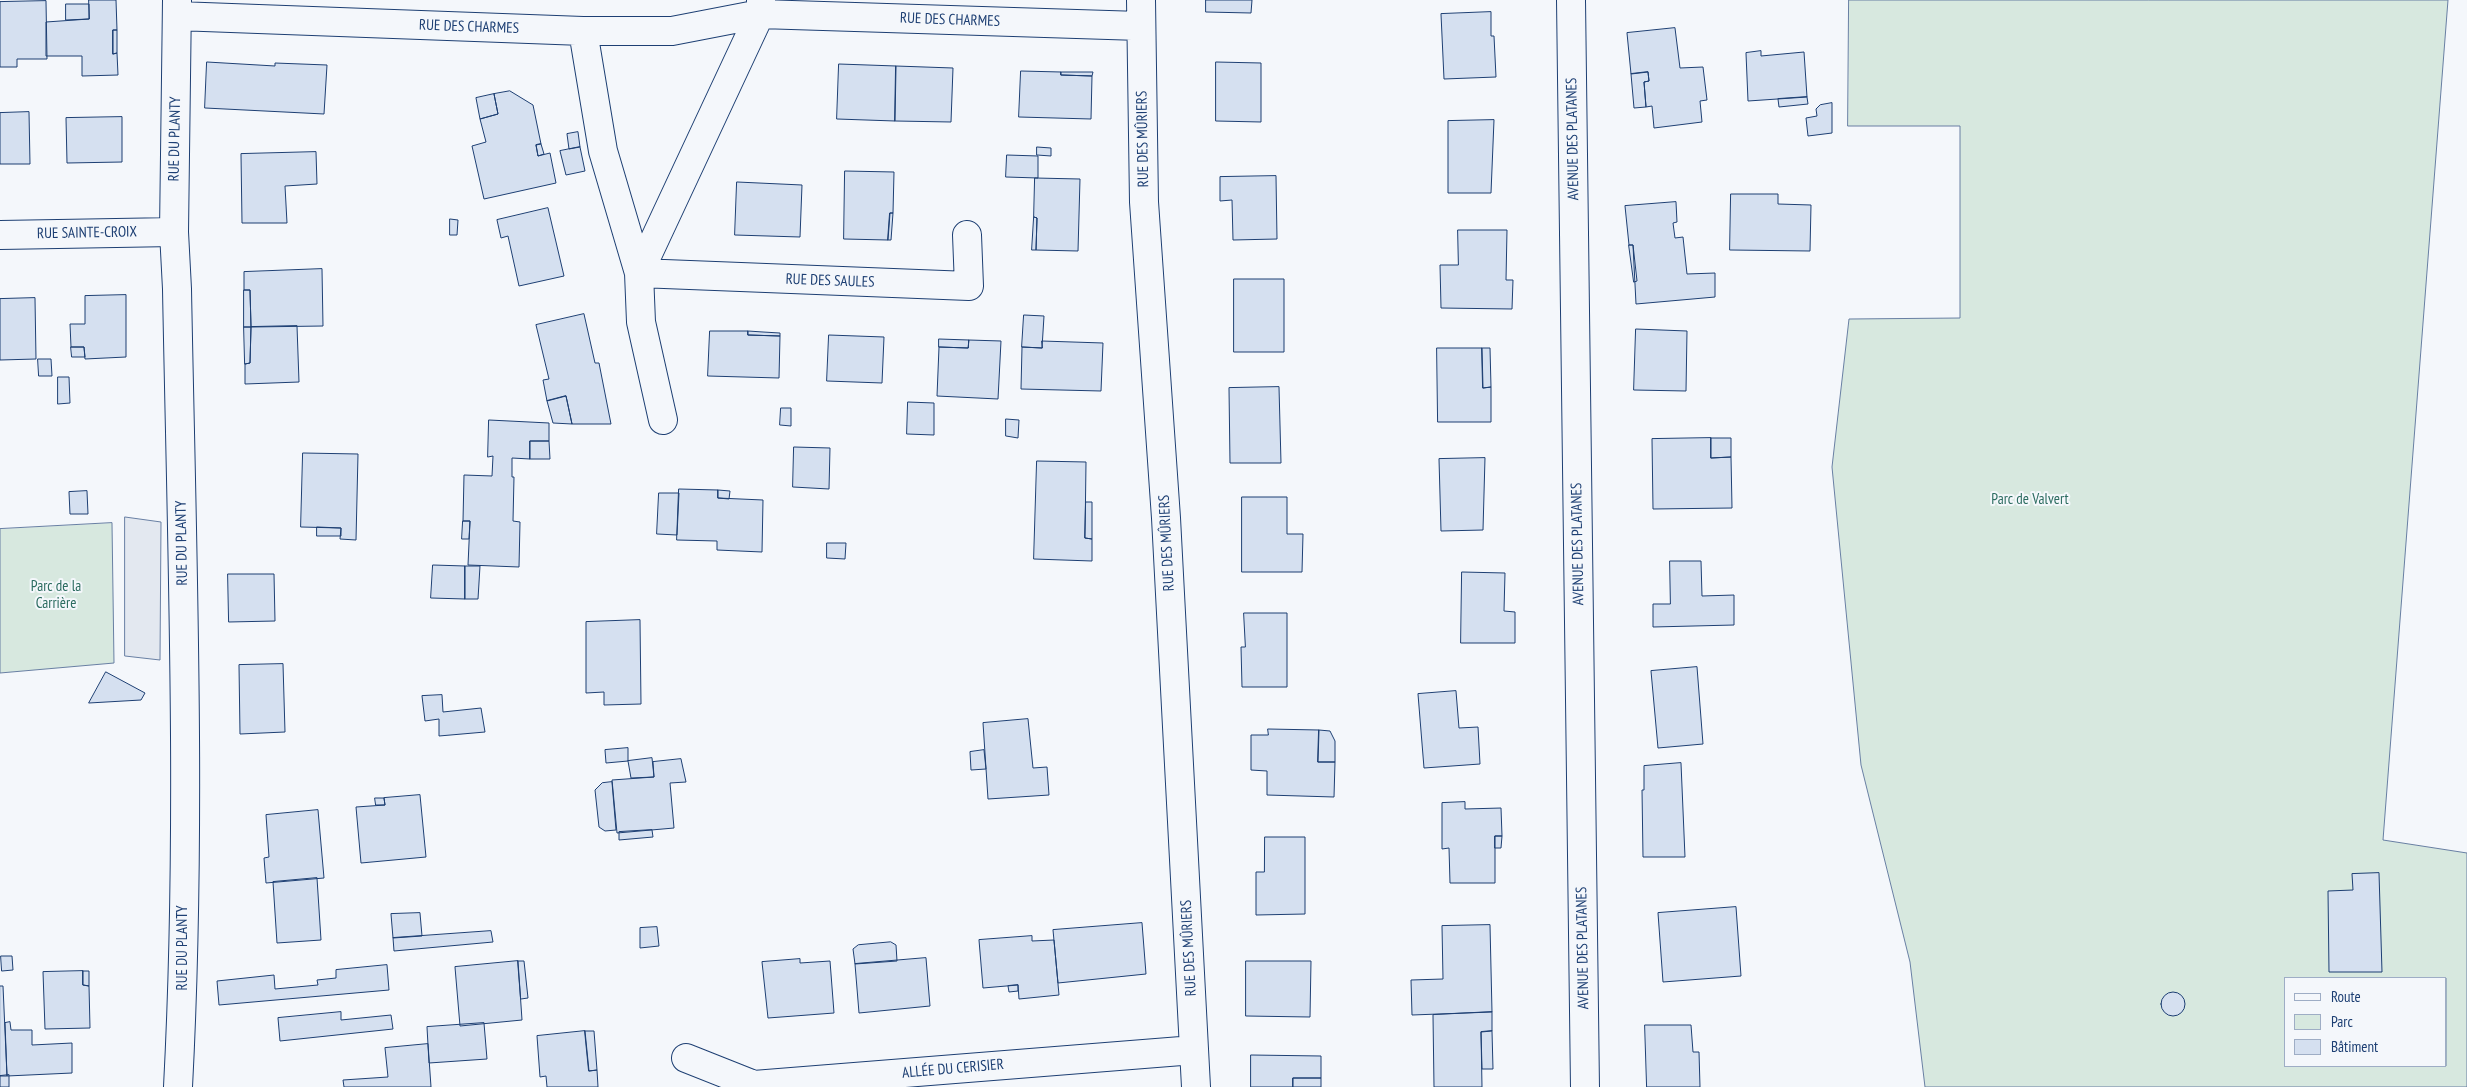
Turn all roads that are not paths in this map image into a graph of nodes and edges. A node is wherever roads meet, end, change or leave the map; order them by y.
1 (1572, 0) edge
2 (760, 7) edge
3 (177, 8) edge
4 (1141, 13) edge
5 (583, 31) junction
6 (174, 232) junction
7 (0, 235) edge
8 (967, 235) dead end
9 (639, 273) junction
10 (663, 420) dead end
11 (1194, 1050) junction
12 (686, 1058) dead end
13 (178, 1087) edge
14 (1196, 1087) edge
15 (1585, 1087) edge

1 - 15 street, AVENUE DES PLATANES
2 - 4 street, RUE DES CHARMES
2 - 5 street, RUE DES CHARMES
2 - 9 street
3 - 5 street, RUE DES CHARMES
3 - 6 street, RUE DU PLANTY
4 - 11 street, RUE DES MÛRIERS
5 - 9 street
6 - 7 street, RUE SAINTE-CROIX
6 - 13 street, RUE DU PLANTY
8 - 9 street, RUE DES SAULES
9 - 10 street
11 - 12 street, ALLÉE DU CERISIER
11 - 14 street, RUE DES MÛRIERS

